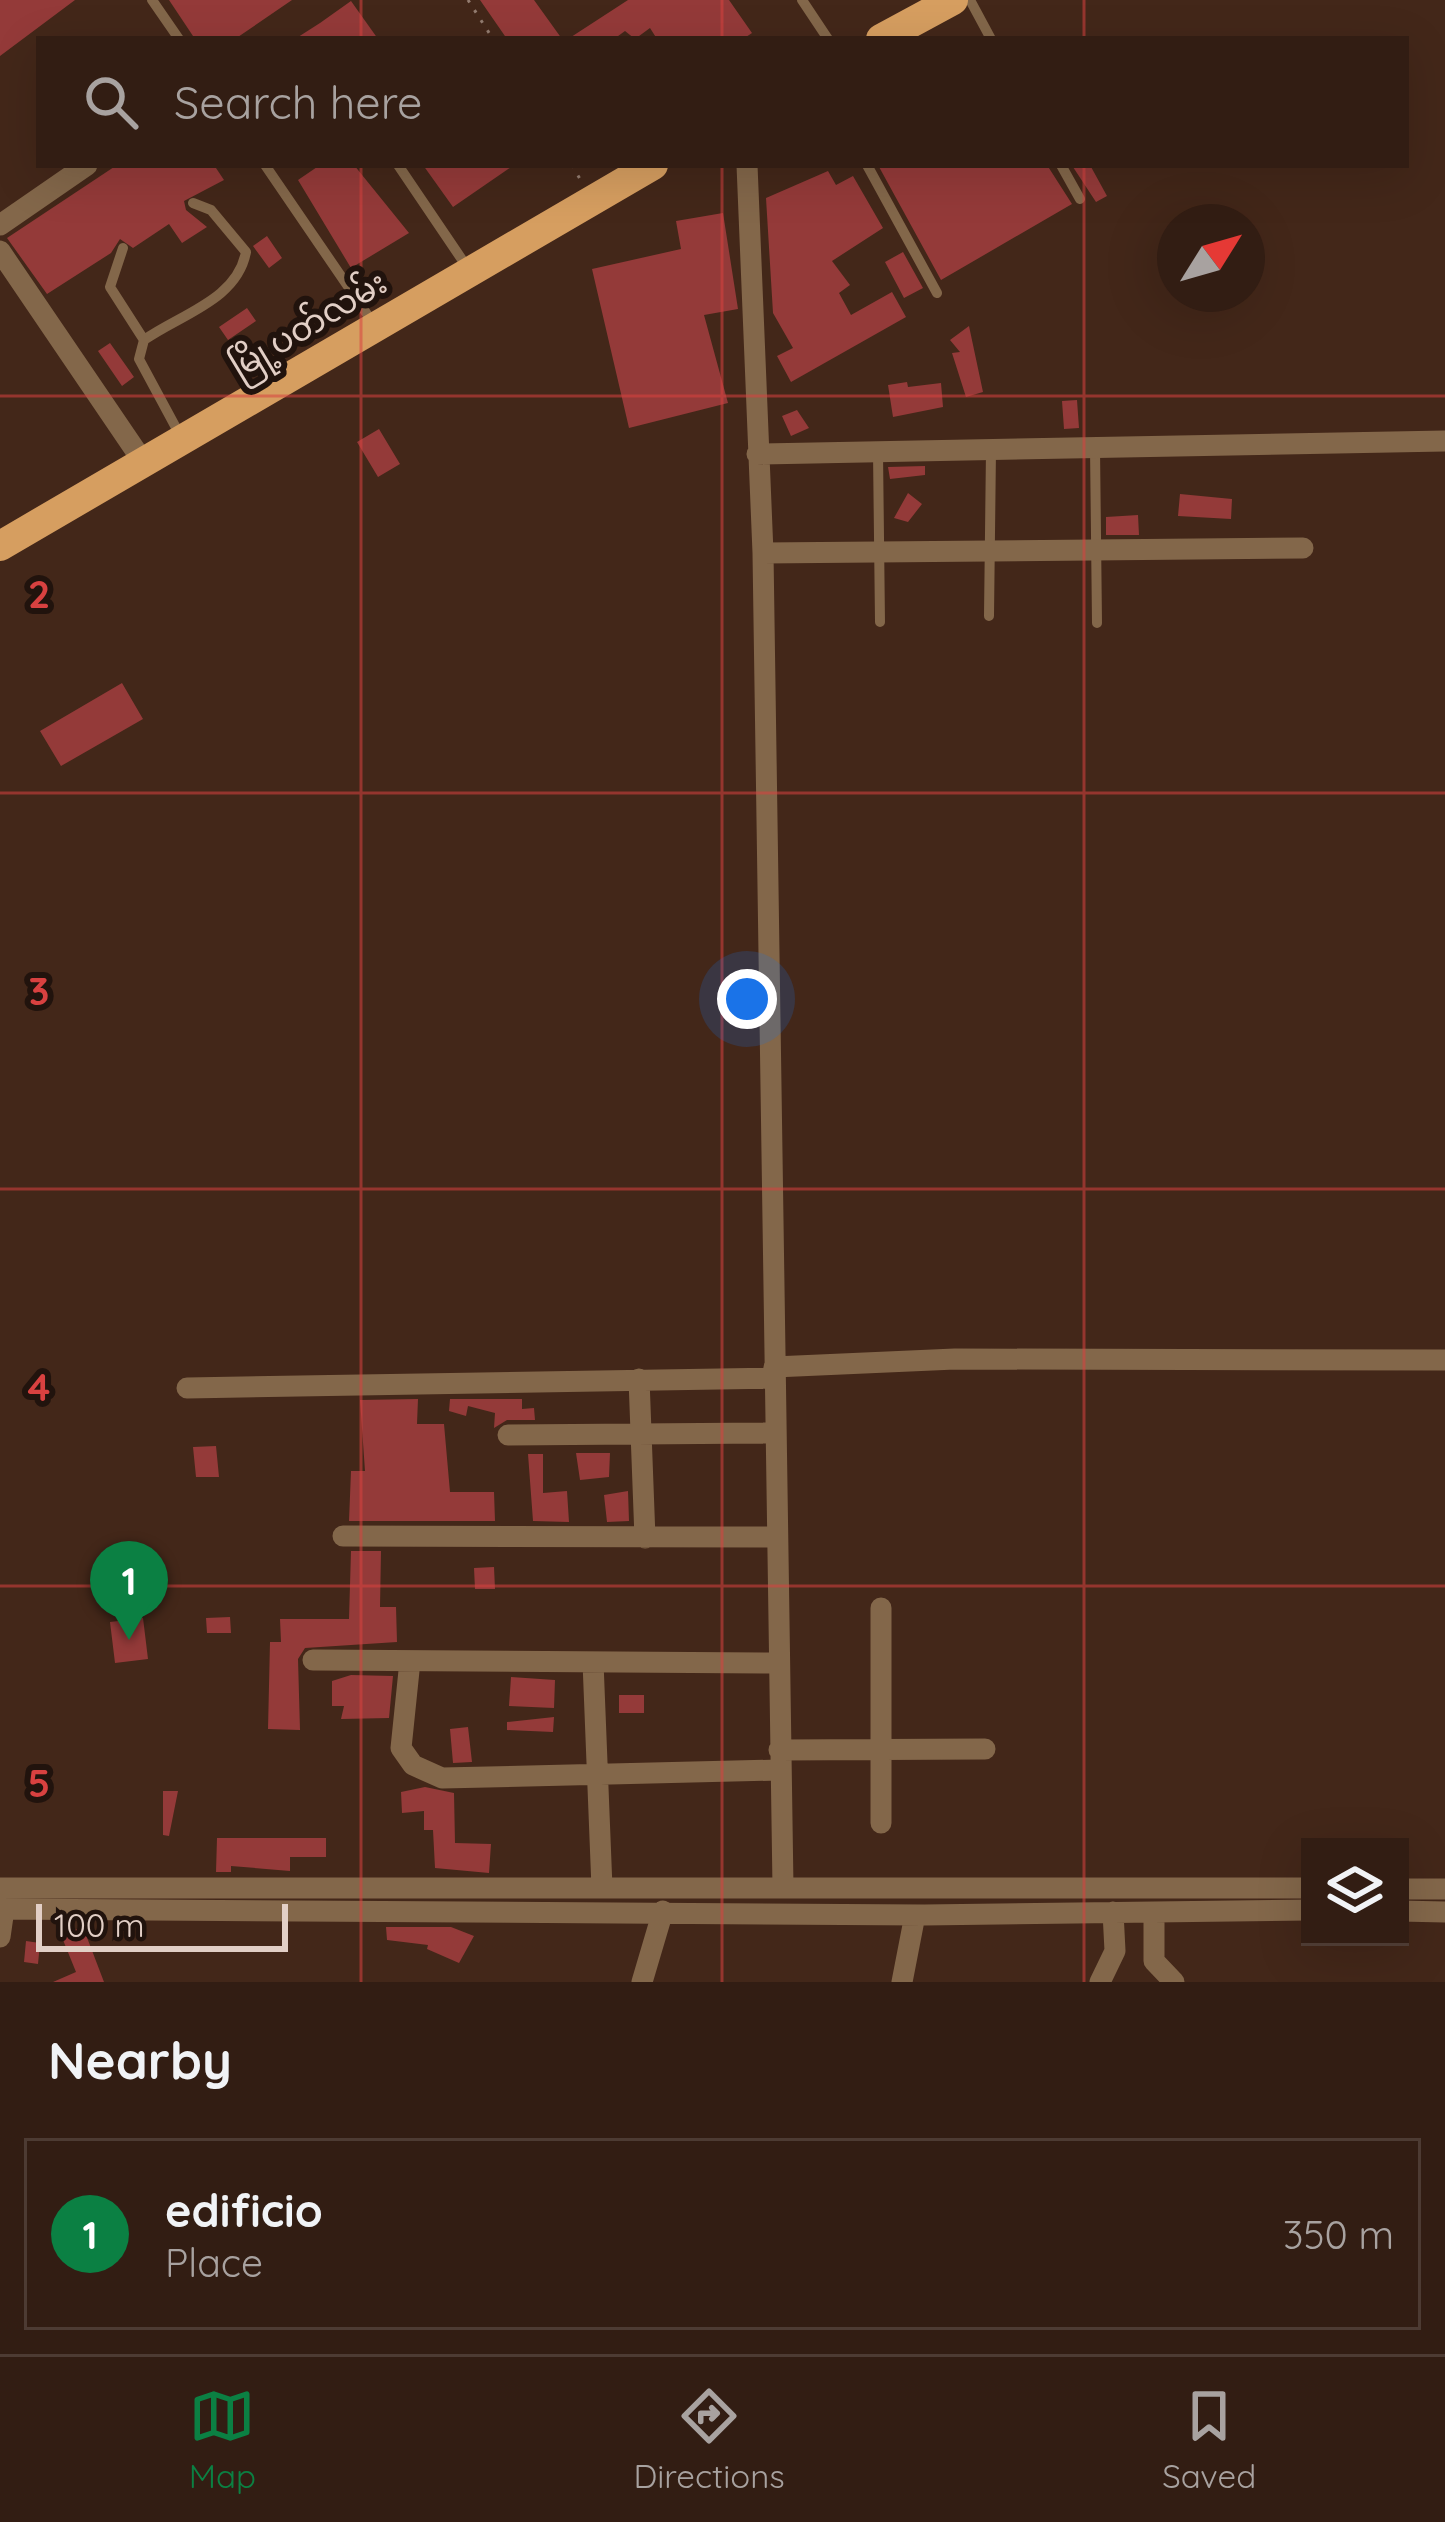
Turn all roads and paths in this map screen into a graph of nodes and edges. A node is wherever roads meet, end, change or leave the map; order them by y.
1 (152, 0) edge
2 (468, 0) edge
3 (802, 0) edge
4 (953, 0) edge
5 (970, 0) edge
6 (177, 36) edge
7 (491, 36) edge
8 (826, 36) edge
9 (887, 36) edge
10 (989, 36) edge
11 (83, 168) edge
12 (267, 168) edge
13 (400, 168) edge
14 (648, 168) edge
15 (747, 168) edge
16 (869, 168) edge
17 (1063, 168) edge
18 (1080, 199) dead end
19 (193, 203) dead end
20 (0, 225) edge
21 (122, 248) dead end
22 (0, 251) edge
23 (469, 270) junction
24 (937, 293) dead end
25 (375, 325) junction
26 (144, 340) junction
27 (183, 440) junction
28 (1445, 442) edge
29 (1095, 448) junction
30 (991, 450) junction
31 (878, 452) junction
32 (757, 454) junction
33 (143, 463) junction
34 (0, 546) edge
35 (1303, 548) dead end
36 (1094, 550) junction
37 (989, 551) junction
38 (880, 552) junction
39 (763, 553) junction
40 (989, 616) dead end
41 (880, 622) dead end
42 (1097, 622) dead end
43 (1445, 1360) edge
44 (774, 1373) junction
45 (639, 1379) junction
46 (187, 1388) dead end
47 (775, 1433) junction
48 (640, 1434) junction
49 (508, 1435) dead end
50 (343, 1536) dead end
51 (777, 1537) junction
52 (645, 1538) junction
53 (881, 1608) dead end
54 (313, 1660) dead end
55 (410, 1660) junction
56 (593, 1662) junction
57 (778, 1663) junction
58 (985, 1749) dead end
59 (880, 1750) junction
60 (779, 1760) junction
61 (597, 1771) junction
62 (880, 1822) dead end
63 (783, 1887) junction
64 (602, 1888) junction
65 (1301, 1888) edge
66 (1409, 1889) edge
67 (1445, 1889) edge
68 (567, 1898) junction
69 (864, 1900) junction
70 (1, 1902) edge
71 (923, 1903) junction
72 (1301, 1910) edge
73 (663, 1911) junction
74 (1409, 1911) edge
75 (1113, 1912) junction
76 (1154, 1912) junction
77 (1445, 1912) edge
78 (0, 1936) edge
79 (642, 1982) edge
80 (902, 1982) edge
81 (1100, 1982) edge
82 (1174, 1982) edge

1 - 6 lane
2 - 7 path
3 - 8 lane
4 - 9 main road
5 - 10 lane
11 - 20 street
12 - 25 lane
13 - 23 lane
14 - 23 main road, မြို့ပတ်လမ်း
15 - 32 street
16 - 24 lane
17 - 18 lane
19 - 26 lane
21 - 26 lane
22 - 33 street
23 - 25 main road, မြို့ပတ်လမ်း
25 - 27 main road, မြို့ပတ်လမ်း
26 - 27 lane
27 - 33 main road, မြို့ပတ်လမ်း
28 - 29 street
29 - 30 street
29 - 36 lane
30 - 31 street
30 - 37 lane
31 - 32 street
31 - 38 lane
32 - 39 street
33 - 34 main road, မြို့ပတ်လမ်း
35 - 36 street
36 - 37 street
36 - 42 lane
37 - 38 street
37 - 40 lane
38 - 39 street
38 - 41 lane
39 - 44 street
43 - 44 street
44 - 45 street
44 - 47 street
45 - 46 street
45 - 48 street
47 - 48 street
47 - 51 street
48 - 49 street
48 - 52 street
50 - 52 street
51 - 52 street
51 - 57 street
53 - 59 street
54 - 55 street
55 - 56 street
55 - 61 street
56 - 57 street
56 - 61 street
57 - 60 street
58 - 59 street
59 - 60 street
59 - 62 street
60 - 61 street
60 - 63 street
61 - 64 street
63 - 64 street
63 - 69 street
64 - 68 street
65 - 71 street
66 - 67 street
68 - 70 street
68 - 73 street
69 - 71 street
69 - 73 street
70 - 78 street
71 - 75 street
71 - 80 street
72 - 76 street
73 - 79 street
74 - 77 street
75 - 76 street
75 - 81 street
76 - 82 street

